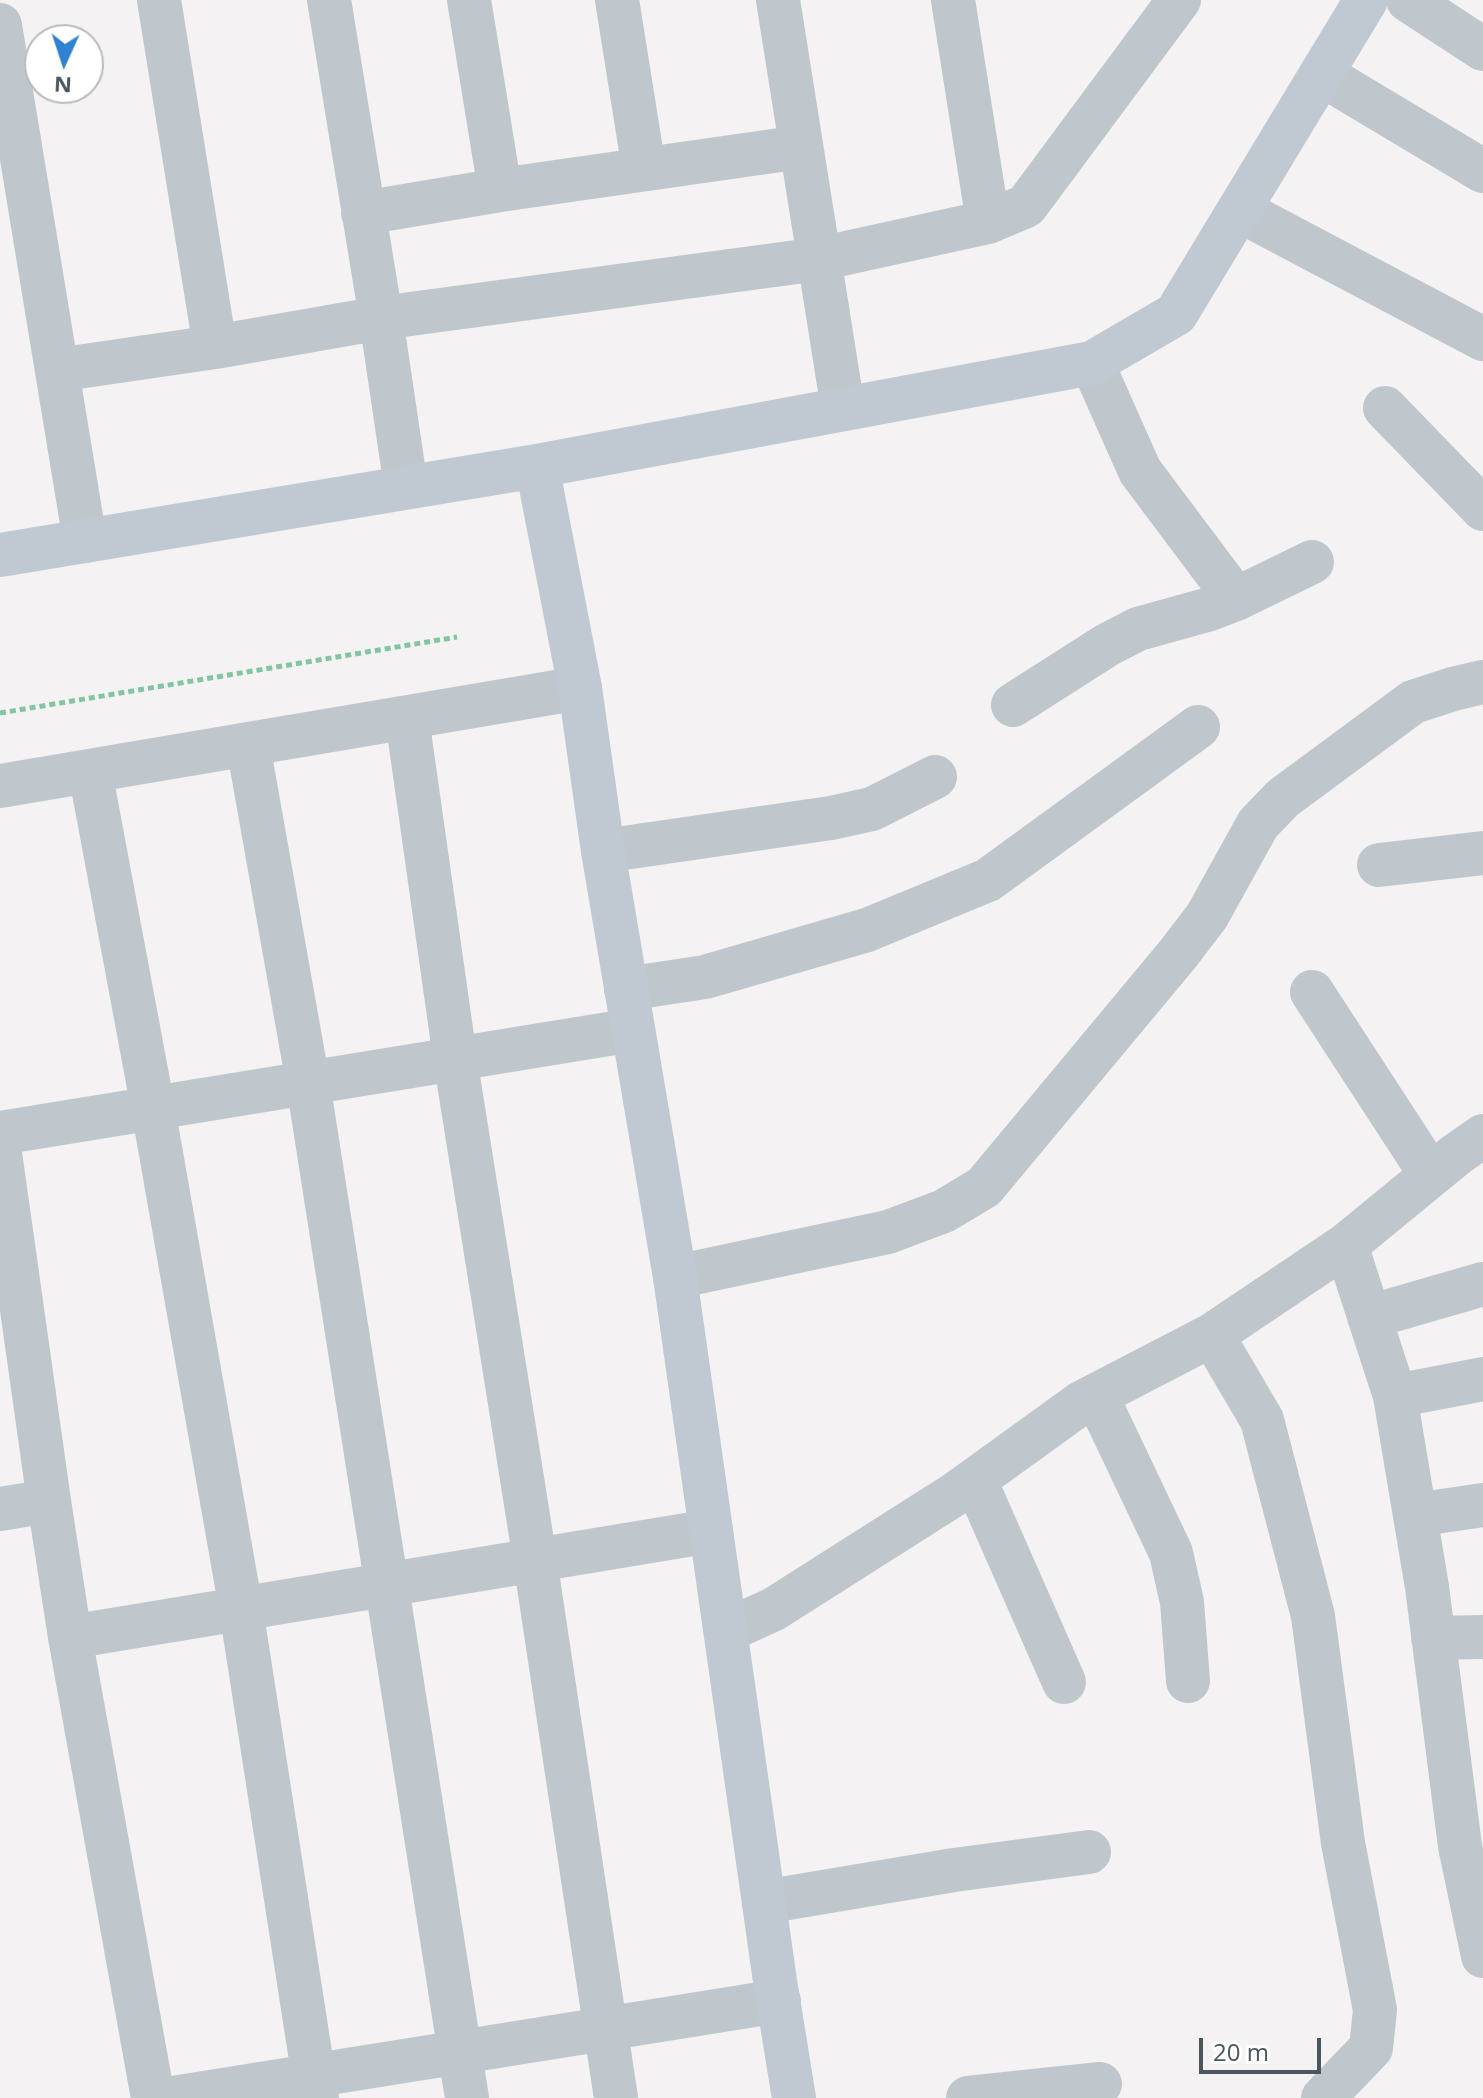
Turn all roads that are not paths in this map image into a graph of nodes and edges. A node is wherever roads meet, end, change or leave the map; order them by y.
1 (159, 0) edge
2 (329, 0) edge
3 (469, 0) edge
4 (617, 0) edge
5 (778, 0) edge
6 (988, 0) edge
7 (1179, 0) edge
8 (1366, 0) edge
9 (1408, 0) edge
10 (957, 21) edge
11 (1, 36) edge
12 (1483, 49) edge
13 (1321, 74) junction
14 (801, 147) junction
15 (644, 169) junction
16 (1483, 171) edge
17 (500, 190) junction
18 (1239, 210) junction
19 (363, 213) junction
20 (988, 222) junction
21 (819, 259) junction
22 (381, 318) junction
23 (1483, 339) edge
24 (215, 347) junction
25 (1092, 363) junction
26 (57, 370) junction
27 (1385, 408) dead end
28 (843, 409) junction
29 (537, 466) junction
30 (406, 487) junction
31 (1483, 509) edge
32 (85, 541) junction
33 (0, 555) edge
34 (1312, 562) dead end
35 (1236, 599) junction
36 (1483, 682) edge
37 (580, 688) junction
38 (1013, 705) dead end
39 (407, 718) junction
40 (1198, 727) dead end
41 (248, 745) junction
42 (90, 771) junction
43 (935, 777) dead end
44 (0, 786) edge
45 (603, 851) junction
46 (1483, 853) edge
47 (1379, 865) dead end
48 (1312, 992) dead end
49 (630, 1009) junction
50 (455, 1058) junction
51 (308, 1083) junction
52 (153, 1108) junction
53 (0, 1133) edge
54 (1483, 1136) edge
55 (0, 1153) edge
56 (1431, 1175) junction
57 (1346, 1245) junction
58 (675, 1277) junction
59 (1483, 1284) edge
60 (1369, 1317) junction
61 (1212, 1335) junction
62 (1483, 1379) edge
63 (1096, 1395) junction
64 (1395, 1396) junction
65 (975, 1480) junction
66 (49, 1501) junction
67 (1483, 1505) edge
68 (0, 1509) edge
69 (1415, 1515) junction
70 (711, 1531) junction
71 (535, 1560) junction
72 (385, 1585) junction
73 (241, 1609) junction
74 (726, 1631) junction
75 (70, 1637) junction
76 (1483, 1637) edge
77 (1433, 1638) junction
78 (1188, 1681) dead end
79 (1064, 1682) dead end
80 (1089, 1852) dead end
81 (764, 1902) junction
82 (1483, 1956) edge
83 (779, 2001) junction
84 (605, 2029) junction
85 (460, 2052) junction
86 (1100, 2084) dead end
87 (315, 2087) edge
88 (153, 2098) edge
89 (173, 2098) edge
90 (467, 2098) edge
91 (616, 2098) edge
92 (794, 2098) edge
93 (968, 2098) edge
94 (1323, 2098) edge

1 - 24 street
2 - 19 street
3 - 17 street
4 - 15 street
5 - 14 street
6 - 10 street
7 - 20 street
8 - 13 street
9 - 12 street
10 - 20 street
11 - 26 street
13 - 16 street
13 - 18 street
14 - 15 street
14 - 21 street
15 - 17 street
17 - 19 street
18 - 23 street
18 - 25 street
19 - 22 street
20 - 21 street
21 - 22 street
21 - 28 street
22 - 24 street
22 - 30 street
24 - 26 street
25 - 28 street
25 - 35 street
26 - 32 street
27 - 31 street
28 - 29 street
29 - 30 street
29 - 37 street
30 - 32 street
32 - 33 street
34 - 35 street
35 - 38 street
36 - 58 street
37 - 39 street
37 - 45 street
39 - 41 street
39 - 50 street
40 - 49 street
41 - 42 street
41 - 51 street
42 - 44 street
42 - 52 street
43 - 45 street
45 - 49 street
46 - 47 street
48 - 56 street
49 - 50 street
49 - 58 street
50 - 51 street
50 - 71 street
51 - 52 street
51 - 72 street
52 - 53 street
52 - 73 street
54 - 56 street
55 - 66 street
56 - 57 street
57 - 60 street
57 - 61 street
58 - 70 street
59 - 60 street
60 - 64 street
61 - 63 street
61 - 94 street
62 - 64 street
63 - 65 street
63 - 78 street
64 - 69 street
65 - 74 street
65 - 79 street
66 - 68 street
66 - 75 street
67 - 69 street
69 - 77 street
70 - 71 street
70 - 74 street
71 - 72 street
71 - 84 street
72 - 73 street
72 - 85 street
73 - 75 street
73 - 87 street
74 - 81 street
75 - 88 street
76 - 77 street
77 - 82 street
80 - 81 street
81 - 83 street
83 - 84 street
83 - 92 street
84 - 85 street
84 - 91 street
85 - 87 street
85 - 90 street
86 - 93 street
87 - 89 street

